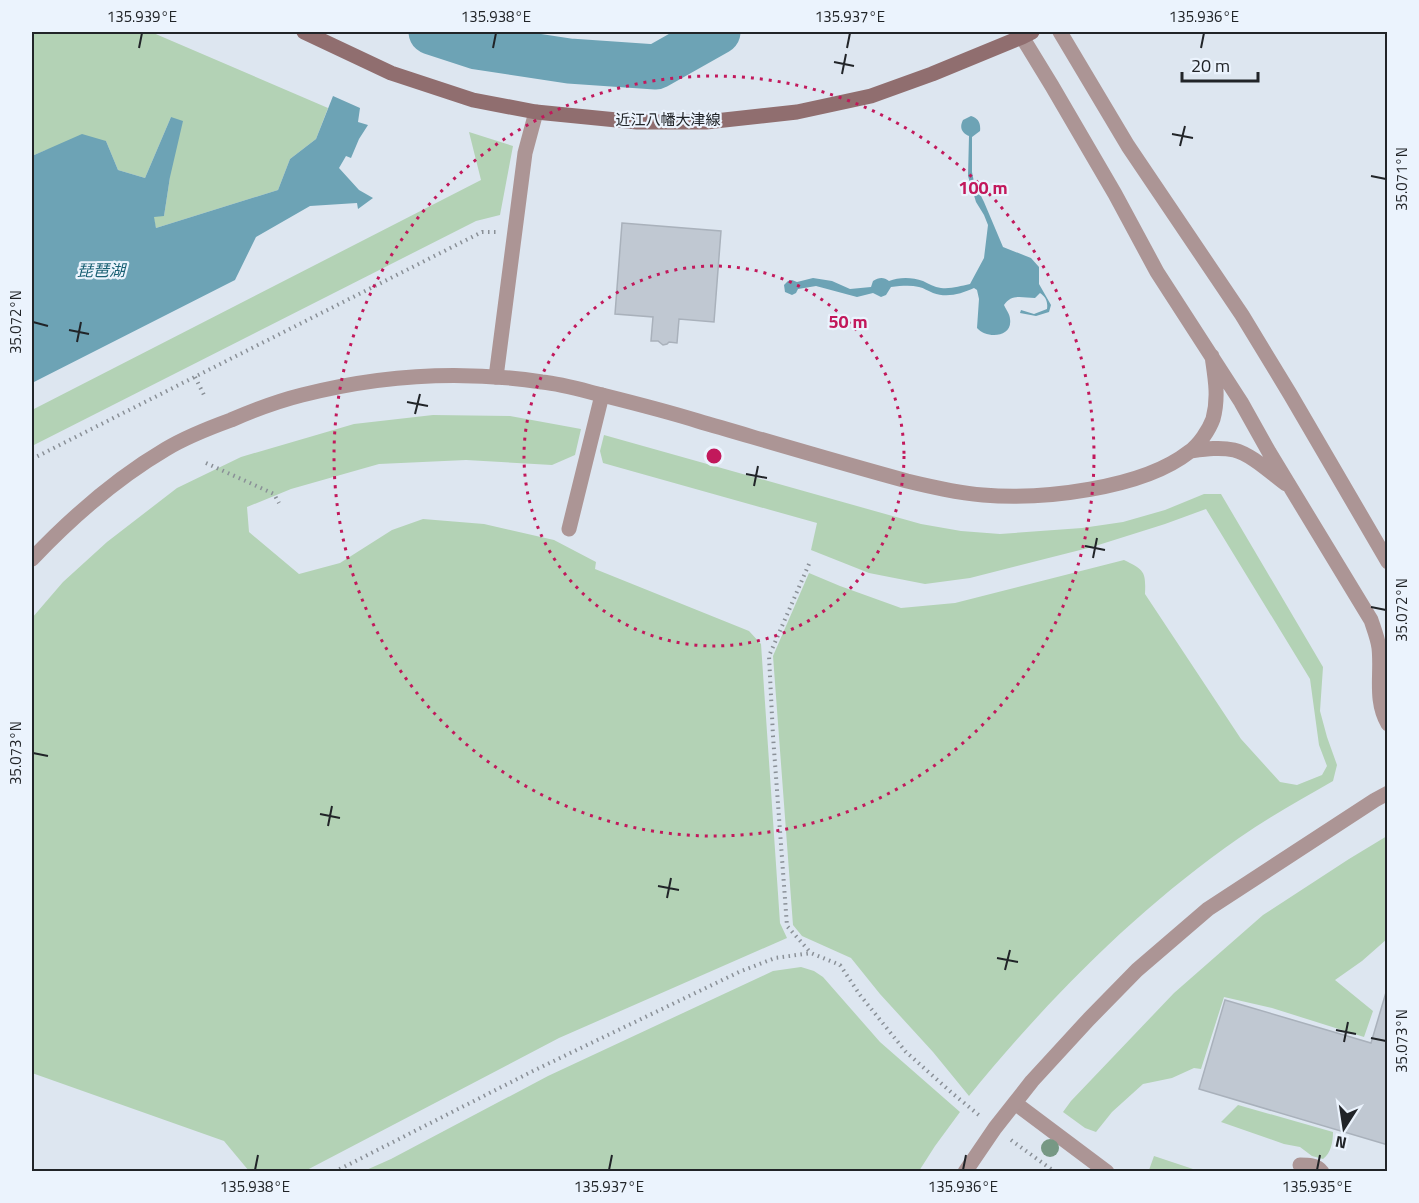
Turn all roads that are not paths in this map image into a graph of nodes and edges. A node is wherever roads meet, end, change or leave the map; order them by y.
1 (304, 32) edge
2 (1060, 32) edge
3 (1027, 34) edge
4 (536, 112) junction
5 (1212, 356) junction
6 (496, 377) junction
7 (602, 395) junction
8 (1191, 451) junction
9 (1292, 489) junction
10 (569, 530) dead end
11 (32, 560) edge
12 (1388, 562) edge
13 (1388, 724) edge
14 (1388, 781) edge
15 (1381, 797) edge
16 (1015, 1103) junction
17 (1299, 1165) dead end
18 (965, 1172) edge
19 (1107, 1172) edge
20 (1322, 1172) edge

1 - 4 main road, 近江八幡大津線
2 - 12 street
3 - 4 main road, 近江八幡大津線
3 - 5 street
4 - 6 street
5 - 8 street
5 - 9 street
6 - 7 street
6 - 11 street
7 - 8 street
7 - 10 street
8 - 9 street
9 - 13 street
14 - 15 street
15 - 16 street
16 - 18 street
16 - 19 street
17 - 20 street

